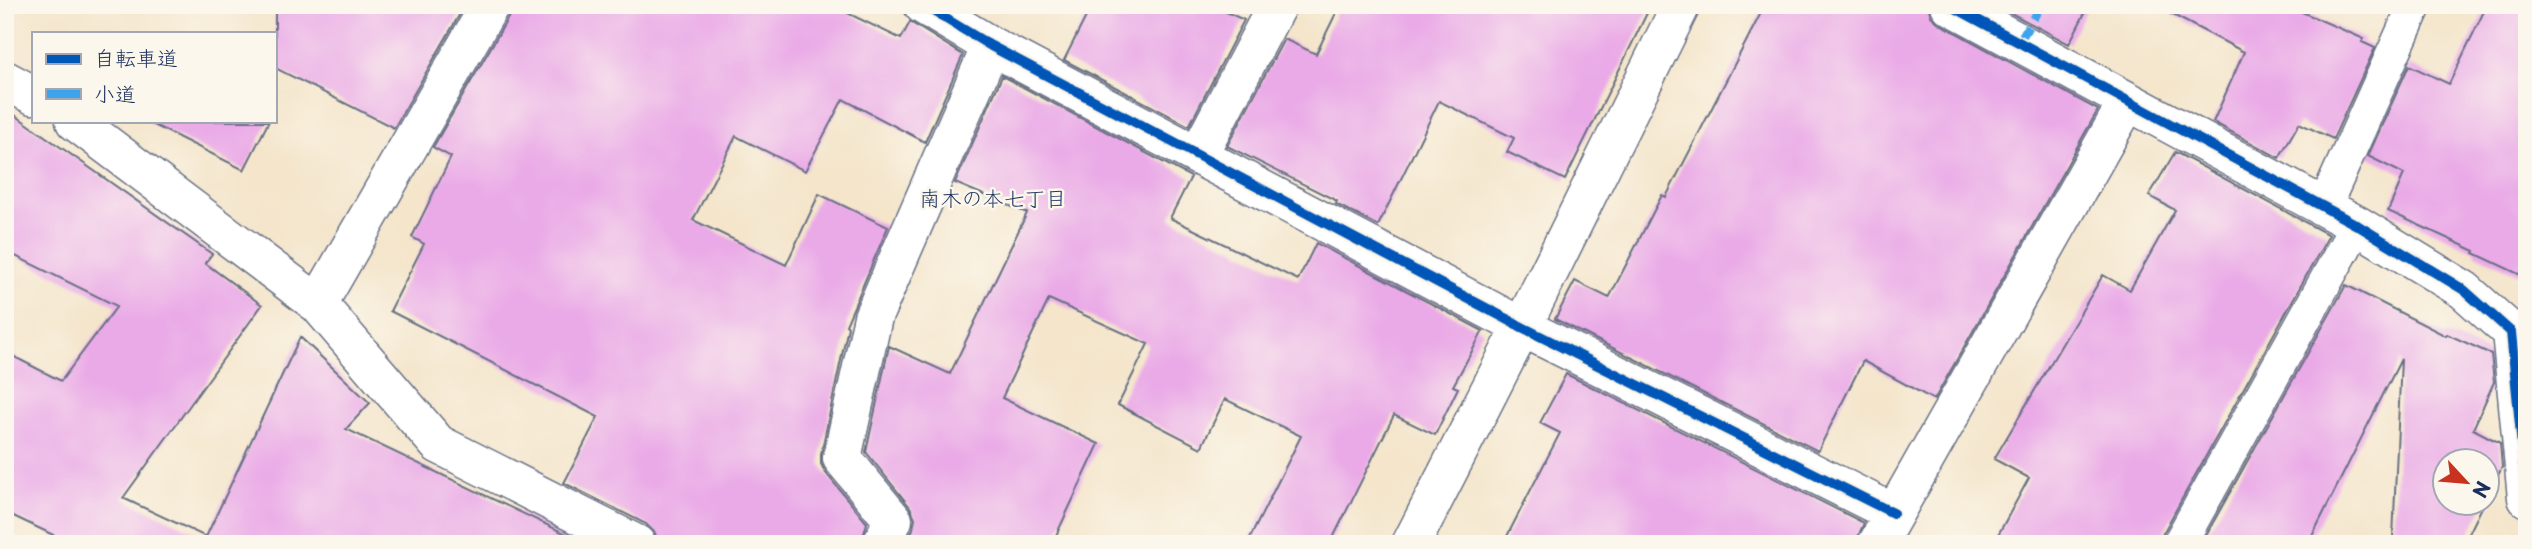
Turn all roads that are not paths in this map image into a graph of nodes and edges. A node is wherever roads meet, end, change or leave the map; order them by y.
1 (490, 5) edge
2 (923, 5) edge
3 (1277, 5) edge
4 (1681, 5) edge
5 (1950, 5) edge
6 (2415, 5) edge
7 (991, 46) junction
8 (5, 80) edge
9 (32, 94) edge
10 (2128, 101) junction
11 (77, 122) edge
12 (1198, 155) junction
13 (2324, 207) junction
14 (2357, 225) junction
15 (318, 304) junction
16 (1522, 327) junction
17 (2519, 330) edge
18 (2527, 498) edge
19 (1885, 528) edge
20 (636, 544) edge
21 (882, 544) edge
22 (1411, 544) edge
23 (2179, 544) edge

1 - 15 street
2 - 7 street
3 - 12 street
4 - 16 street
5 - 10 street
6 - 13 lane
7 - 12 street
7 - 21 street
8 - 9 street
10 - 13 street
10 - 19 street
11 - 15 street
12 - 16 street
13 - 14 street
14 - 17 street
14 - 23 lane
15 - 20 street
16 - 19 street
16 - 22 street
17 - 18 street

